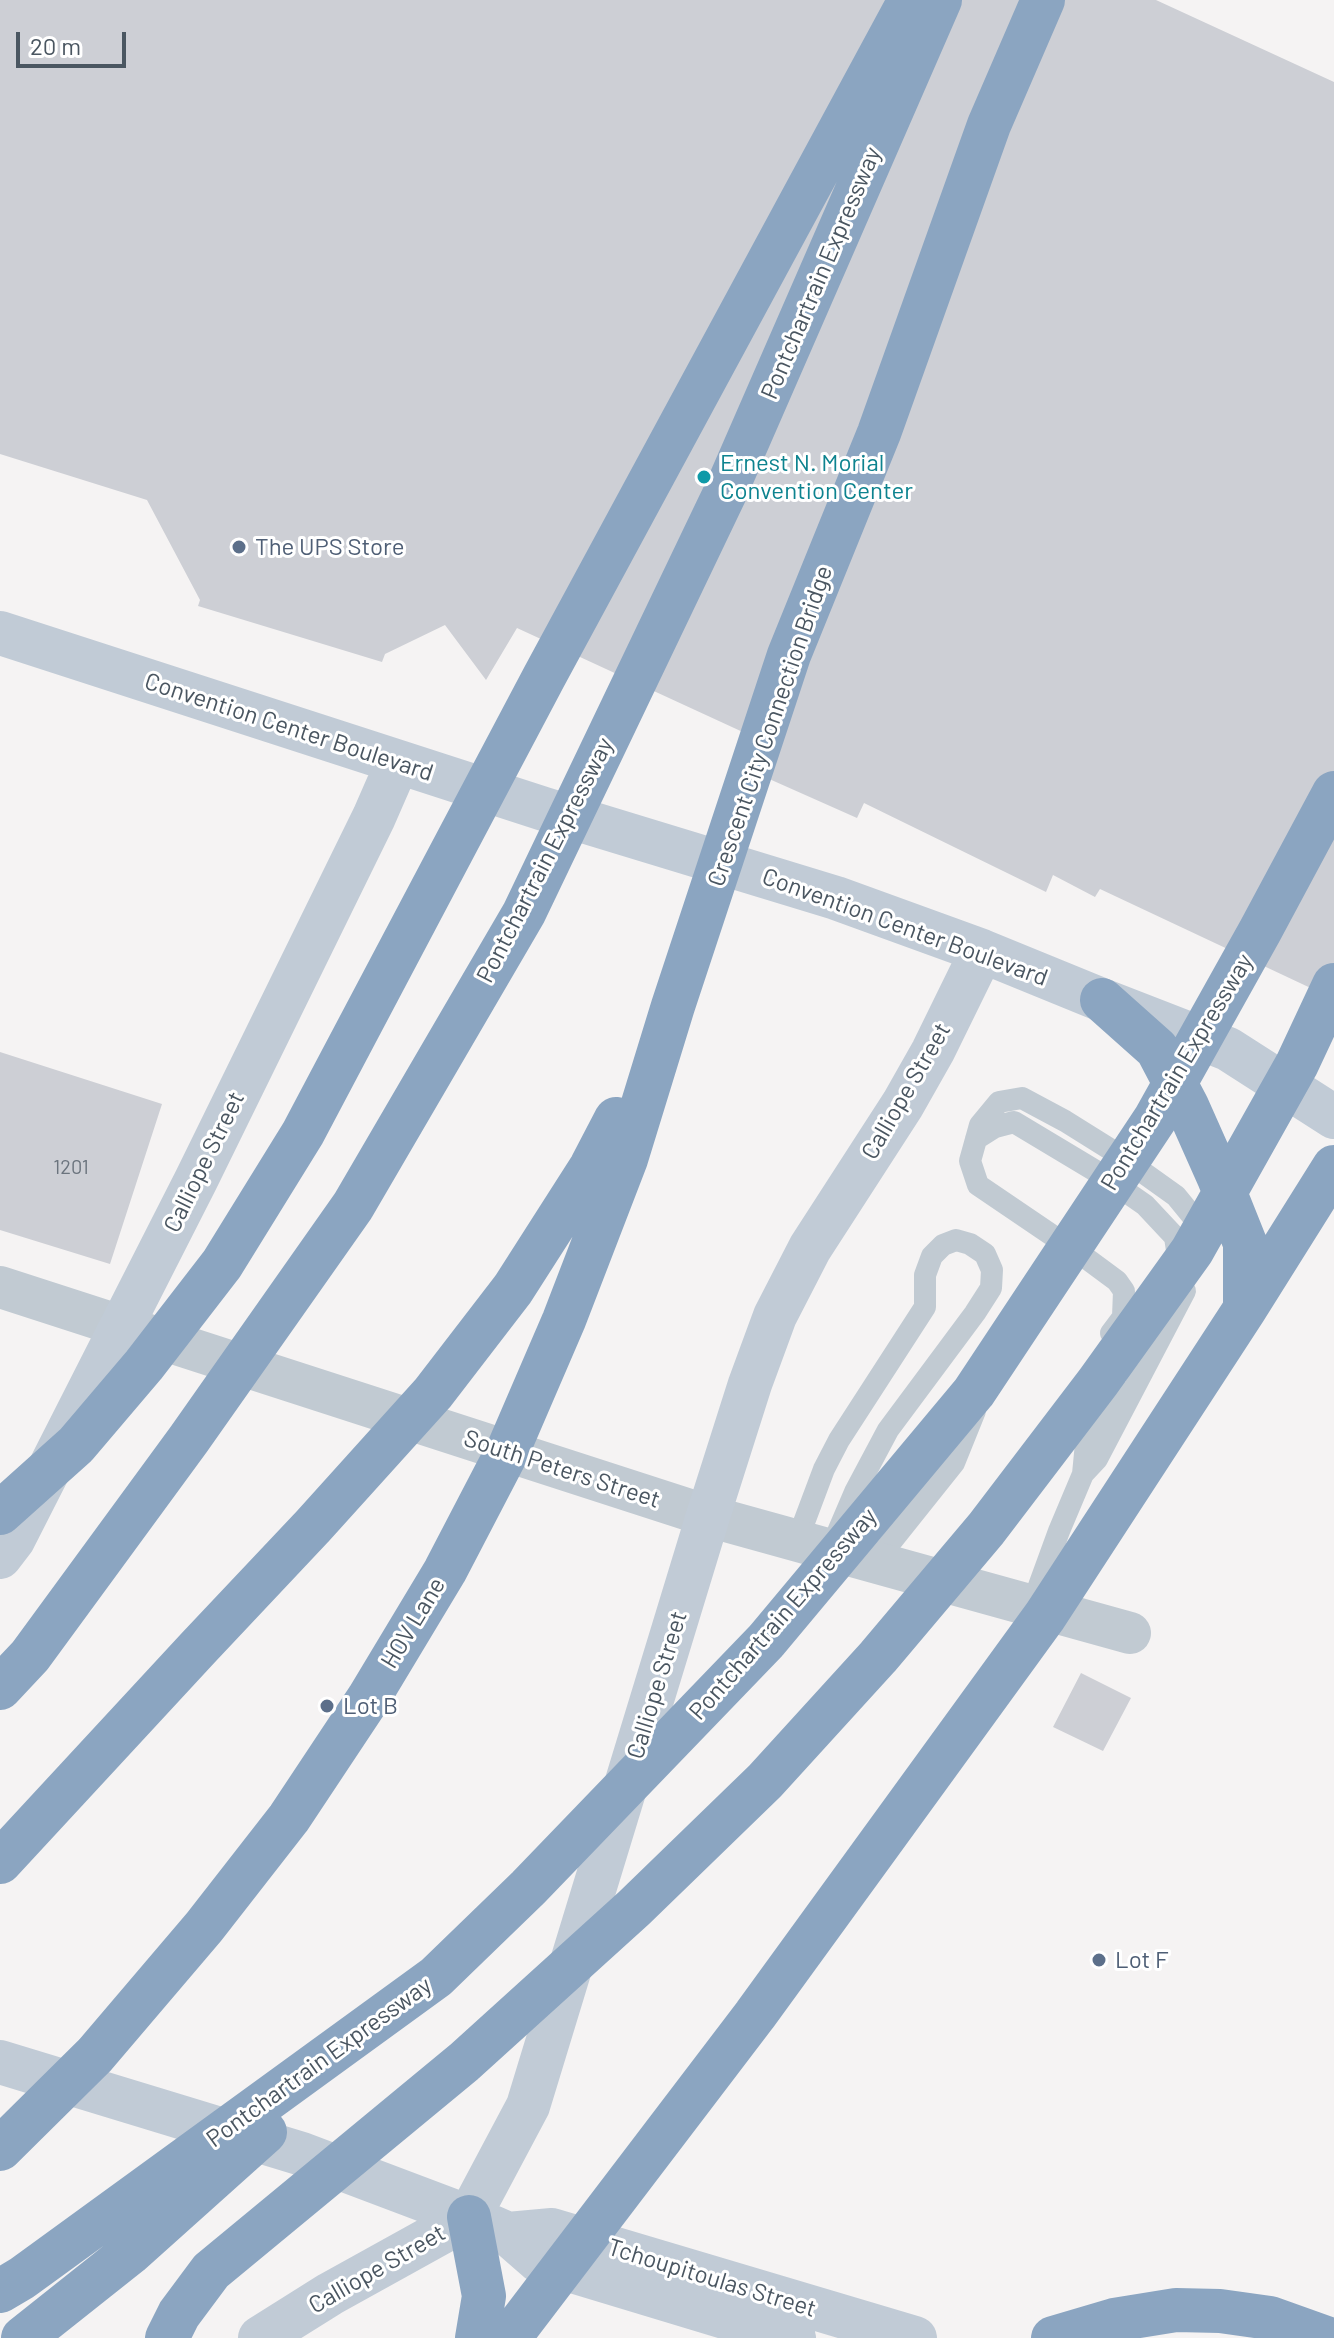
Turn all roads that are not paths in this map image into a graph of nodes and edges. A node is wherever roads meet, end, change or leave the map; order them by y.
1 (910, 0) edge
2 (940, 0) edge
3 (1043, 0) edge
4 (0, 633) edge
5 (398, 762) junction
6 (1334, 793) edge
7 (982, 951) junction
8 (1334, 985) edge
9 (1102, 1000) junction
10 (673, 1006) junction
11 (1334, 1117) edge
12 (1334, 1167) edge
13 (1061, 1242) junction
14 (0, 1287) edge
15 (1245, 1309) junction
16 (123, 1326) junction
17 (0, 1513) edge
18 (708, 1516) junction
19 (814, 1545) junction
20 (0, 1557) edge
21 (875, 1562) junction
22 (924, 1576) junction
23 (1032, 1605) junction
24 (1130, 1633) dead end
25 (0, 1688) edge
26 (0, 1862) edge
27 (436, 1977) junction
28 (0, 2062) edge
29 (0, 2149) edge
30 (469, 2217) junction
31 (508, 2234) junction
32 (0, 2291) edge
33 (23, 2338) edge
34 (167, 2338) edge
35 (260, 2338) edge
36 (477, 2338) edge
37 (509, 2338) edge
38 (794, 2338) edge
39 (915, 2338) edge
40 (1053, 2338) edge
41 (1326, 2338) edge

1 - 17 highway
2 - 25 highway, Pontchartrain Expressway
3 - 10 highway, Crescent City Connection Bridge
4 - 5 street, Convention Center Boulevard
5 - 7 street, Convention Center Boulevard
5 - 16 street, Calliope Street
6 - 27 highway, Pontchartrain Expressway
7 - 9 street, Convention Center Boulevard
7 - 18 street, Calliope Street
8 - 34 highway
9 - 11 street, Convention Center Boulevard
9 - 15 highway
10 - 26 highway
10 - 29 highway, HOV Lane
12 - 15 highway
13 - 21 lane
13 - 22 lane
13 - 23 lane
14 - 16 street, South Peters Street
15 - 37 highway
16 - 18 street, South Peters Street
16 - 20 street, Calliope Street
18 - 19 street, South Peters Street
18 - 30 street, Calliope Street
19 - 19 lane
19 - 21 street, South Peters Street
21 - 22 street, South Peters Street
22 - 23 street, South Peters Street
23 - 24 street, South Peters Street
27 - 32 highway, Pontchartrain Expressway
27 - 33 highway
28 - 30 street, Tchoupitoulas Street
30 - 31 street, Tchoupitoulas Street
30 - 35 street, Calliope Street
30 - 36 highway
31 - 38 street, Tchoupitoulas Street
31 - 39 street, Tchoupitoulas Street
40 - 41 highway

